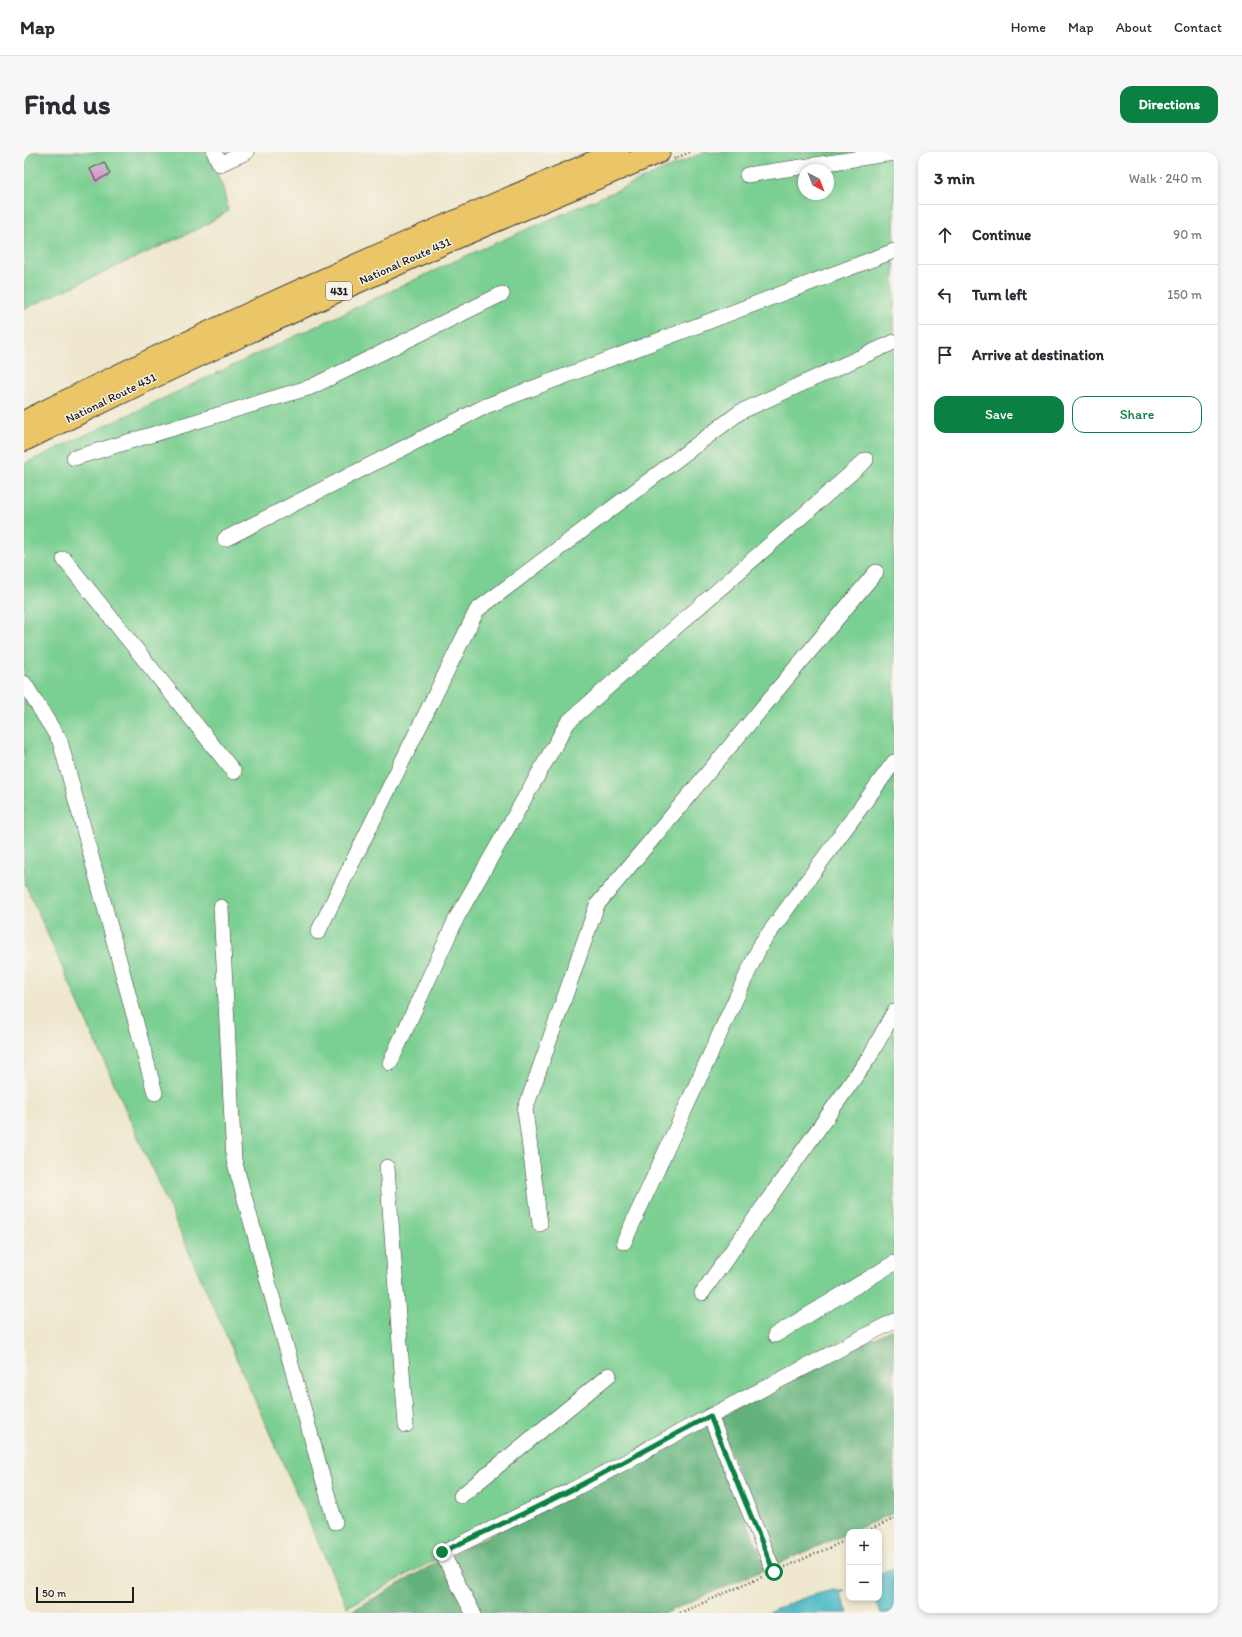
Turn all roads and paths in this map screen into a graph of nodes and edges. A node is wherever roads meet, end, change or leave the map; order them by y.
1 (214, 152) edge
2 (247, 152) edge
3 (618, 152) edge
4 (659, 152) edge
5 (894, 153) edge
6 (747, 175) dead end
7 (894, 251) edge
8 (502, 294) dead end
9 (894, 342) edge
10 (24, 422) edge
11 (24, 440) edge
12 (74, 458) dead end
13 (866, 460) dead end
14 (226, 539) dead end
15 (64, 559) dead end
16 (876, 572) dead end
17 (24, 683) edge
18 (894, 762) edge
19 (234, 772) dead end
20 (221, 906) dead end
21 (318, 932) dead end
22 (894, 1012) edge
23 (390, 1063) dead end
24 (154, 1093) dead end
25 (387, 1167) dead end
26 (540, 1224) dead end
27 (624, 1242) dead end
28 (894, 1263) edge
29 (702, 1293) dead end
30 (894, 1321) edge
31 (775, 1335) dead end
32 (609, 1375) dead end
33 (710, 1416) junction
34 (406, 1425) dead end
35 (461, 1496) dead end
36 (894, 1519) edge
37 (335, 1522) dead end
38 (871, 1529) edge
39 (774, 1572) dead end
40 (474, 1613) edge

1 - 2 street
3 - 10 highway, National Route 431 / 431
4 - 11 highway, National Route 431 / 431
5 - 6 street
7 - 14 street
8 - 12 street
9 - 21 street
13 - 23 street
15 - 19 street
16 - 26 street
17 - 24 street
18 - 27 street
20 - 37 street
22 - 29 street
25 - 34 street
28 - 31 street
30 - 33 street
32 - 35 street
33 - 39 street
33 - 40 street
36 - 38 path

